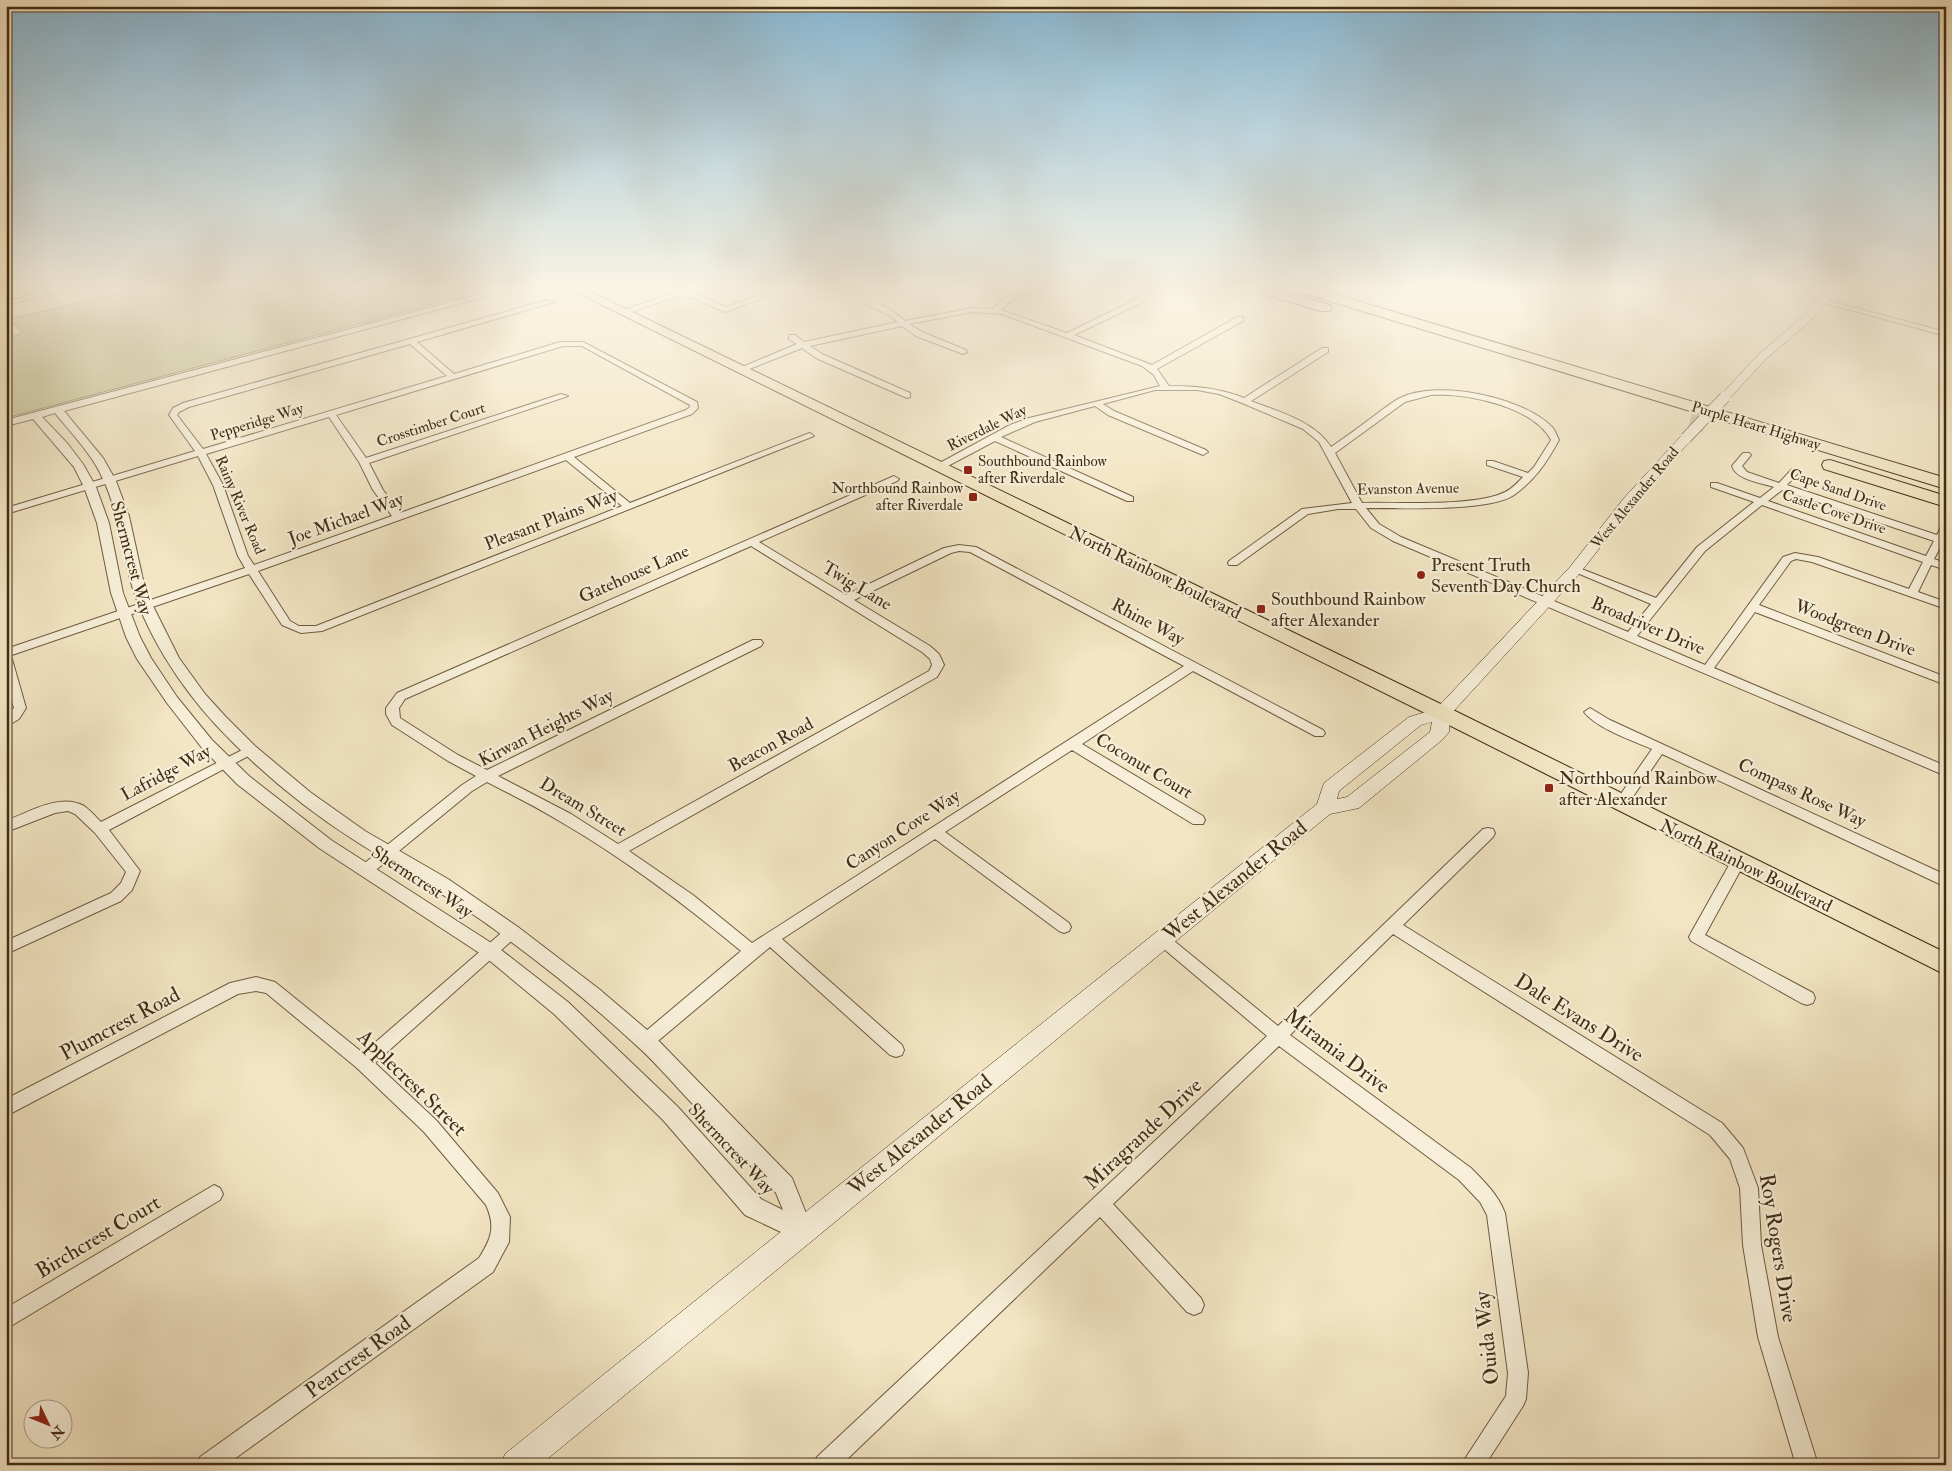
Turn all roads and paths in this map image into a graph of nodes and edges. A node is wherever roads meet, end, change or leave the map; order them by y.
1 (243, 359) edge
2 (349, 359) edge
3 (432, 359) edge
4 (514, 359) edge
5 (611, 359) edge
6 (717, 359) edge
7 (768, 359) edge
8 (825, 359) edge
9 (1128, 359) edge
10 (1169, 359) edge
11 (1311, 359) edge
12 (1488, 359) edge
13 (1534, 359) edge
14 (1761, 359) edge
15 (1152, 368) junction
16 (740, 370) junction
17 (453, 377) junction
18 (1165, 386) junction
19 (907, 395) dead end
20 (564, 396) dead end
21 (1245, 401) junction
22 (1096, 403) junction
23 (694, 408) joint
24 (57, 409) junction
25 (331, 414) junction
26 (35, 415) junction
27 (1690, 421) tunnel mouth
28 (6, 423) edge
29 (1707, 426) tunnel mouth
30 (810, 436) dead end
31 (994, 437) junction
32 (1203, 452) dead end
33 (1330, 452) junction
34 (201, 453) junction
35 (1746, 455) dead end
36 (568, 456) junction
37 (364, 462) junction
38 (1490, 463) dead end
39 (939, 467) junction
40 (1795, 471) dead end
41 (1531, 476) junction
42 (894, 480) dead end
43 (110, 481) junction
44 (1946, 484) edge
45 (1714, 485) dead end
46 (1781, 486) junction
47 (90, 487) junction
48 (1130, 499) dead end
49 (1760, 502) junction
50 (1946, 502) edge
51 (1358, 505) junction
52 (628, 507) junction
53 (6, 511) edge
54 (398, 517) junction
55 (1946, 527) edge
56 (1942, 541) edge
57 (752, 542) junction
58 (1927, 560) junction
59 (1233, 563) dead end
60 (1946, 566) edge
61 (251, 570) junction
62 (1575, 570) junction
63 (1912, 593) junction
64 (845, 600) junction
65 (1547, 601) junction
66 (1657, 602) junction
67 (146, 606) junction
68 (1946, 606) edge
69 (1753, 607) junction
70 (124, 614) junction
71 (303, 630) joint
72 (1630, 637) junction
73 (757, 643) dead end
74 (6, 653) edge
75 (6, 659) edge
76 (938, 665) joint
77 (1193, 666) junction
78 (1707, 670) junction
79 (1946, 681) edge
80 (392, 706) joint
81 (1590, 712) dead end
82 (1442, 713) junction
83 (11, 719) edge
84 (1319, 733) dead end
85 (1071, 743) junction
86 (1660, 747) junction
87 (250, 750) junction
88 (226, 763) junction
89 (1946, 771) edge
90 (487, 776) junction
91 (1621, 804) junction
92 (1325, 808) junction
93 (1198, 820) dead end
94 (6, 827) edge
95 (100, 829) junction
96 (935, 832) junction
97 (1488, 833) dead end
98 (618, 851) junction
99 (389, 852) junction
100 (1738, 862) junction
101 (366, 870) junction
102 (1946, 881) edge
103 (1392, 926) junction
104 (1064, 927) dead end
105 (512, 932) junction
106 (771, 938) junction
107 (1162, 940) junction
108 (6, 948) edge
109 (490, 951) junction
110 (752, 951) junction
111 (1946, 965) edge
112 (256, 984) joint
113 (1807, 998) dead end
114 (1278, 1036) junction
115 (646, 1041) junction
116 (896, 1050) dead end
117 (363, 1063) junction
118 (6, 1108) edge
119 (1737, 1154) joint
120 (214, 1194) dead end
121 (1486, 1196) joint
122 (1101, 1205) junction
123 (802, 1231) junction
124 (500, 1242) joint
125 (1194, 1305) dead end
126 (6, 1319) edge
127 (208, 1465) edge
128 (516, 1465) edge
129 (825, 1465) edge
130 (1472, 1465) edge
131 (1807, 1465) edge

1 - 24 street
2 - 34 street, Rainy River Road
3 - 17 street
4 - 17 street, Pepperidge Way
5 - 23 street, Pepperidge Way
6 - 16 main road, North Rainbow Boulevard
7 - 16 street
8 - 19 street
9 - 15 street
10 - 15 street
11 - 21 street
12 - 27 highway, Purple Heart Highway
13 - 44 highway, Purple Heart Highway
14 - 62 main road, West Alexander Road, bridge
15 - 18 street
16 - 39 main road, North Rainbow Boulevard
17 - 25 street, Pepperidge Way
18 - 21 street, Broadriver Drive
18 - 22 street, Riverdale Way
20 - 37 street, Crosstimber Court
21 - 33 street, Broadriver Drive
22 - 31 street, Riverdale Way
22 - 32 street
23 - 36 street, Joe Michael Way
24 - 26 street
24 - 43 street, Shermcrest Way
25 - 34 street, Pepperidge Way
25 - 37 street
26 - 28 street
26 - 47 street, Shermcrest Way
29 - 50 highway, Purple Heart Highway
30 - 52 street, Pleasant Plains Way
31 - 39 street, Riverdale Way
31 - 48 street
33 - 41 street, Evanston Avenue
33 - 51 street, Broadriver Drive
34 - 43 street, Pepperidge Way
34 - 61 street, Rainy River Road
35 - 46 street, Cape Sand Drive
36 - 52 street
36 - 54 street, Joe Michael Way
37 - 54 street
38 - 41 street
39 - 82 main road, North Rainbow Boulevard
40 - 46 street
41 - 51 street, Evanston Avenue
42 - 57 street, Gatehouse Lane
43 - 47 street, Pepperidge Way
43 - 67 street, Shermcrest Way
45 - 49 street, Castle Cove Drive
46 - 49 street
46 - 56 street, Cape Sand Drive
47 - 53 street, Pepperidge Way
47 - 70 street, Shermcrest Way
49 - 58 street, Castle Cove Drive
49 - 66 street
51 - 59 street, Evanston Avenue
51 - 65 street, Broadriver Drive
52 - 71 street, Pleasant Plains Way
54 - 61 street, Joe Michael Way
55 - 56 street
56 - 58 street
57 - 64 street, Twig Lane
57 - 80 street, Gatehouse Lane
58 - 60 street, Castle Cove Drive
58 - 63 street
61 - 67 street, Joe Michael Way
61 - 71 street, Rainy River Road
62 - 65 main road, West Alexander Road
62 - 66 street
63 - 68 street
63 - 69 street
64 - 76 street, Twig Lane
64 - 77 street, Rhine Way
65 - 72 street, Broadriver Drive
65 - 82 main road, West Alexander Road
66 - 72 street
67 - 70 street, Joe Michael Way
67 - 87 street, Shermcrest Way
69 - 78 street
69 - 79 street, Woodgreen Drive
70 - 74 street, Joe Michael Way
70 - 88 street, Shermcrest Way
72 - 78 street, Broadriver Drive
73 - 90 street, Kirwan Heights Way
75 - 83 street
76 - 98 street, Beacon Road
77 - 84 street, Rhine Way
77 - 85 street, Canyon Cove Way
78 - 89 street, Broadriver Drive
80 - 90 street, Dream Street
81 - 86 street, Compass Rose Way
82 - 91 main road, North Rainbow Boulevard
82 - 92 main road, West Alexander Road
82 - 92 main road, West Alexander Road
85 - 93 street, Coconut Court
85 - 96 street, Canyon Cove Way
86 - 91 street
86 - 102 street, Compass Rose Way
87 - 88 street, Lafridge Way
87 - 99 street, Shermcrest Way
88 - 95 street, Lafridge Way
88 - 101 street, Shermcrest Way
90 - 98 street, Dream Street
90 - 99 street, Kirwan Heights Way
91 - 100 main road, North Rainbow Boulevard
92 - 107 main road, West Alexander Road
94 - 95 street
95 - 108 street
96 - 104 street
96 - 106 street, Canyon Cove Way
97 - 103 street, Miragrande Drive
98 - 110 street, Dream Street
99 - 101 street, Kirwan Heights Way
99 - 105 street, Shermcrest Way
100 - 111 main road, North Rainbow Boulevard
100 - 113 street
101 - 109 street, Shermcrest Way
103 - 114 street, Miragrande Drive
103 - 119 street, Dale Evans Drive
105 - 109 street
105 - 115 street, Shermcrest Way
106 - 110 street, Canyon Cove Way
106 - 116 street
107 - 114 street, Miramia Drive
107 - 123 main road, West Alexander Road
109 - 117 street
109 - 123 street, Shermcrest Way
110 - 115 street, Canyon Cove Way
112 - 117 street, Applecrest Street
112 - 118 street, Plumcrest Road
114 - 121 street, Miramia Drive
114 - 122 street, Miragrande Drive
115 - 123 street, Shermcrest Way
117 - 124 street, Applecrest Street
119 - 131 street, Roy Rogers Drive
120 - 126 street, Birchcrest Court
121 - 130 street, Ouida Way
122 - 125 street
122 - 129 street, Miragrande Drive
123 - 128 main road, West Alexander Road
124 - 127 street, Pearcrest Road

